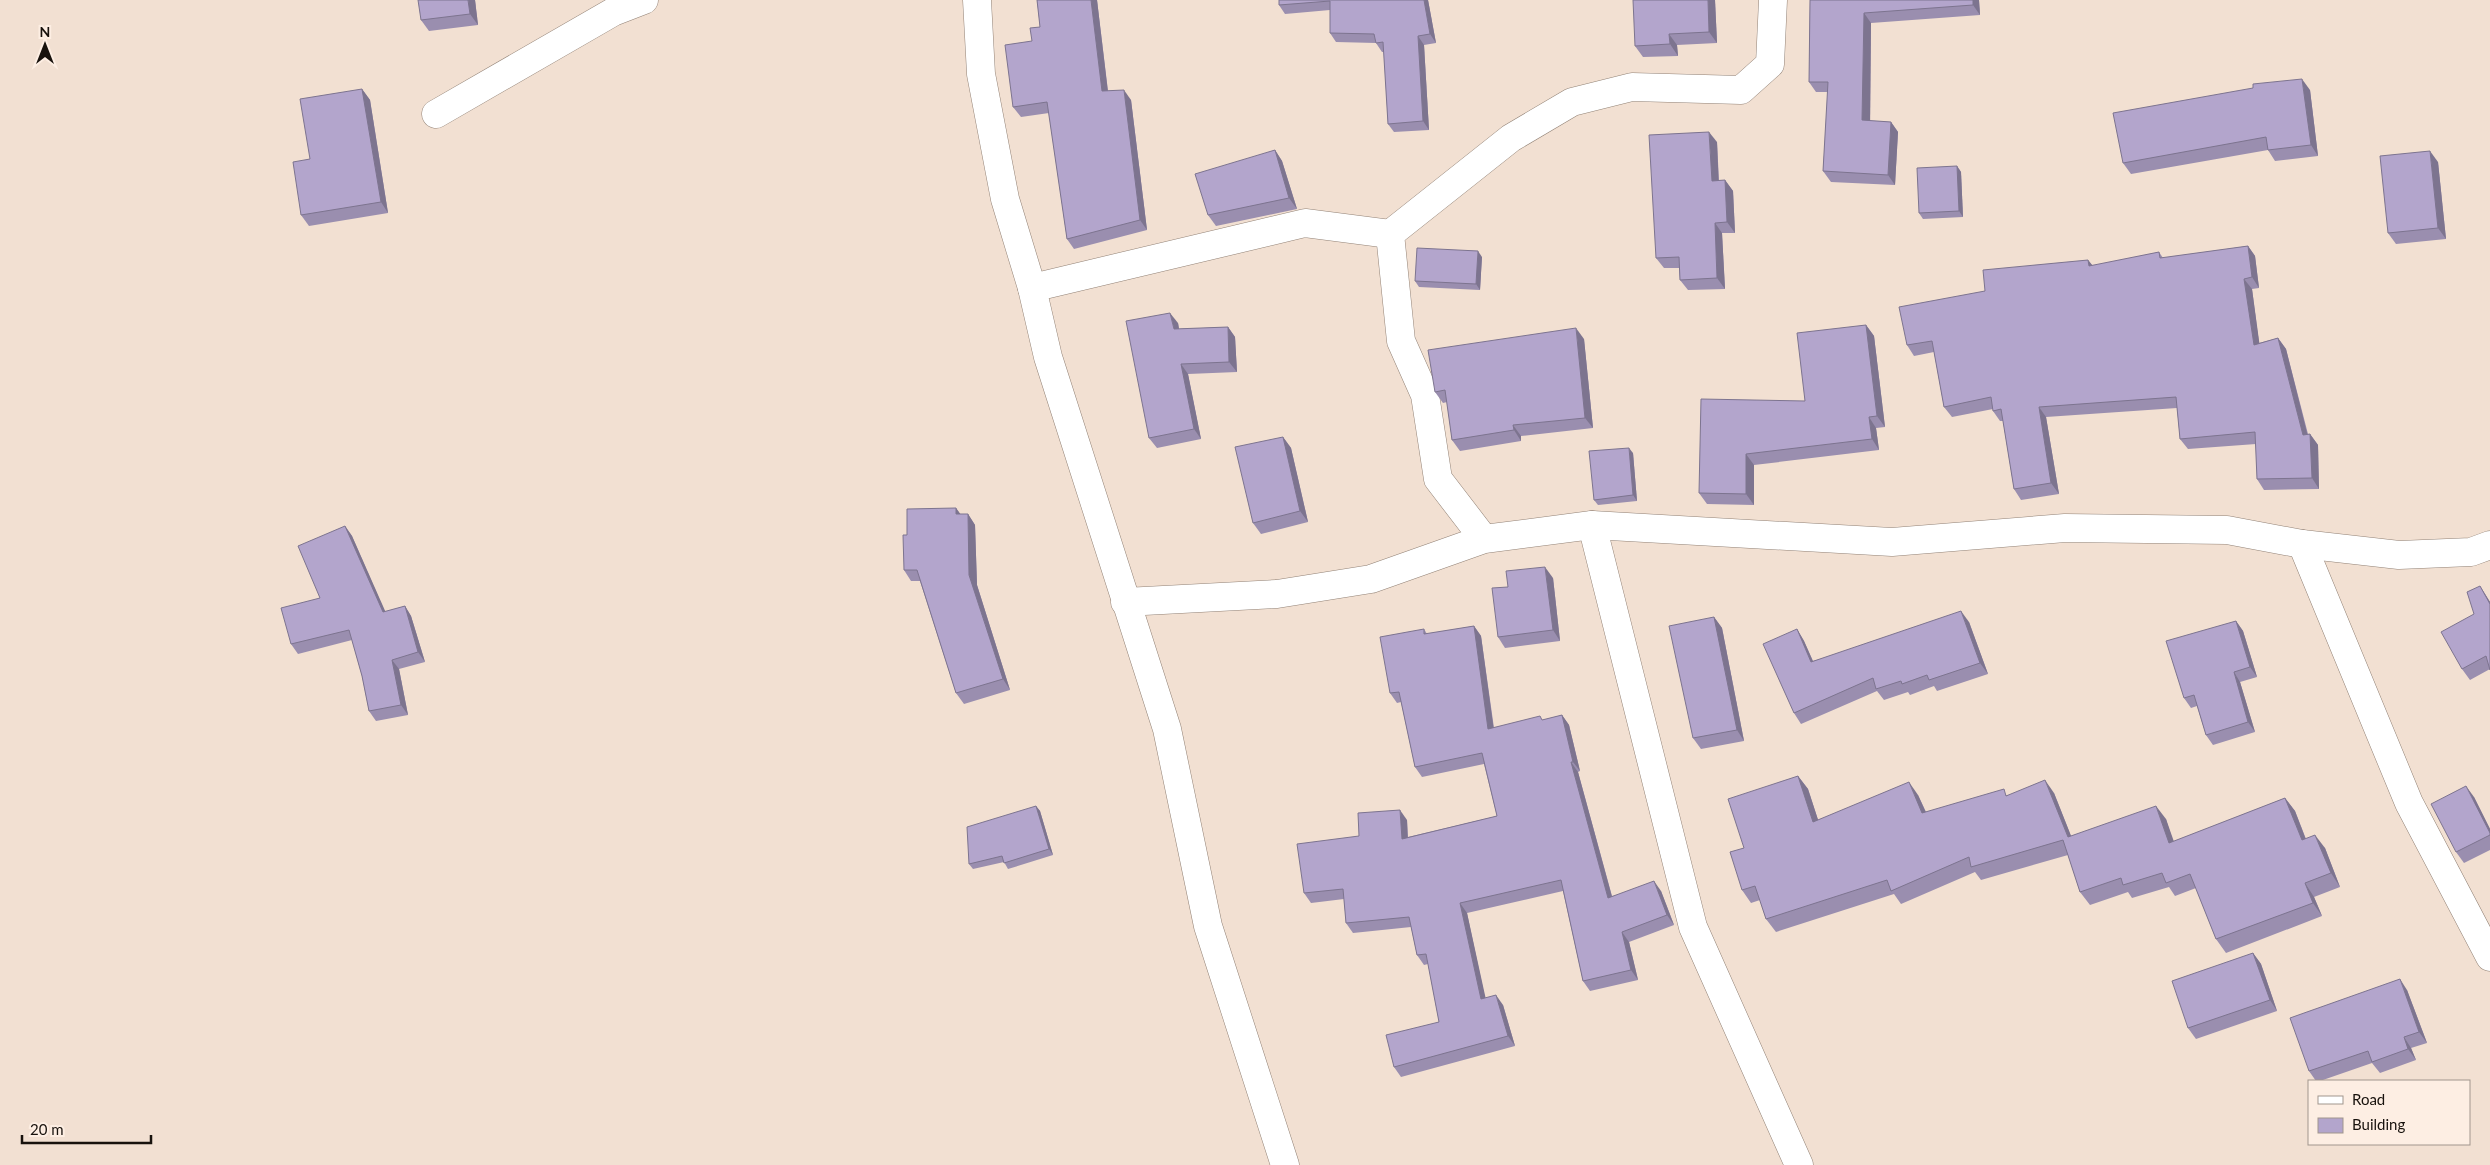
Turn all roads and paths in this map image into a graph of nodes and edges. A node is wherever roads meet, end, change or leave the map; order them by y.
1 (644, 0) edge
2 (977, 0) edge
3 (1773, 0) edge
4 (436, 114) dead end
5 (1390, 234) junction
6 (1032, 288) junction
7 (1592, 525) junction
8 (1484, 539) junction
9 (2302, 544) junction
10 (2490, 545) edge
11 (1125, 602) junction
12 (2490, 957) edge
13 (1285, 1165) edge
14 (1799, 1165) edge

1 - 4 street
2 - 6 street
3 - 5 street
5 - 6 street
5 - 8 street
6 - 11 street
7 - 8 street
7 - 9 street
7 - 14 street
8 - 11 street
9 - 10 street
9 - 12 street
11 - 13 street

